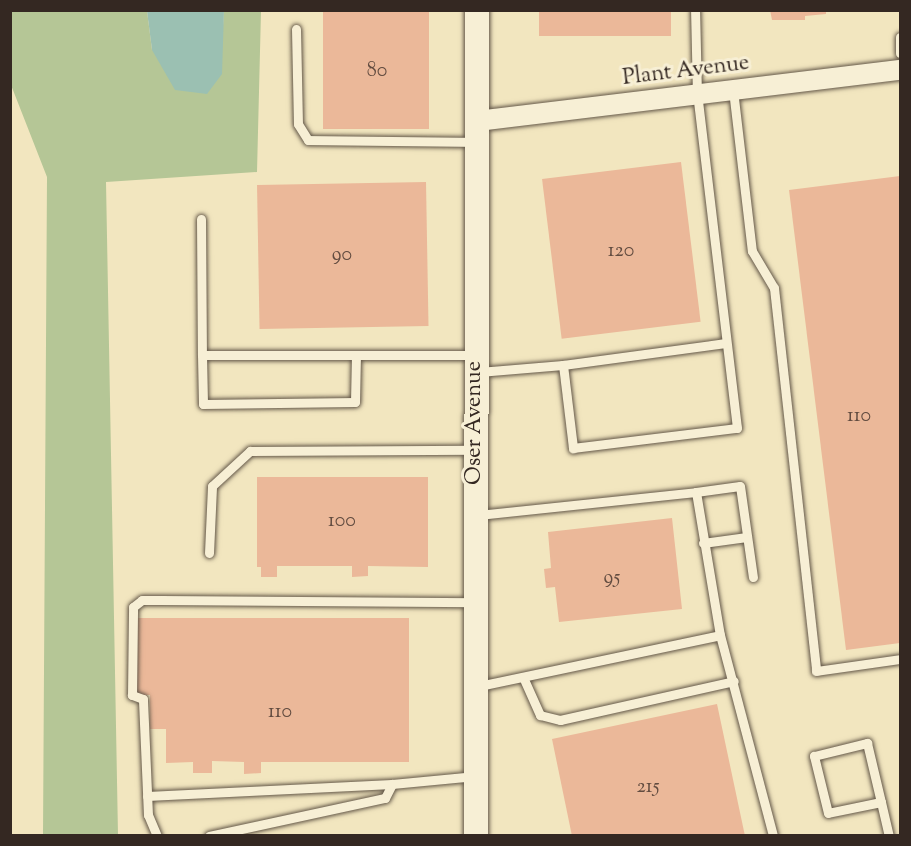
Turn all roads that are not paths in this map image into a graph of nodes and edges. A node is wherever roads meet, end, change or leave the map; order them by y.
1 (477, 10) edge
2 (695, 10) edge
3 (296, 29) dead end
4 (900, 37) edge
5 (900, 54) edge
6 (900, 70) edge
7 (733, 90) junction
8 (697, 94) junction
9 (477, 131) junction
10 (201, 219) dead end
11 (726, 343) junction
12 (202, 355) junction
13 (356, 355) junction
14 (476, 364) junction
15 (563, 365) junction
16 (476, 450) junction
17 (696, 492) junction
18 (476, 515) junction
19 (747, 537) junction
20 (703, 543) junction
21 (209, 553) dead end
22 (753, 577) dead end
23 (476, 602) junction
24 (720, 635) junction
25 (900, 659) edge
26 (523, 677) junction
27 (734, 681) junction
28 (476, 687) junction
29 (476, 776) junction
30 (392, 784) junction
31 (147, 796) junction
32 (881, 802) junction
33 (157, 836) edge
34 (208, 836) edge
35 (476, 836) edge
36 (773, 836) edge
37 (889, 836) edge

1 - 9 street, Oser Avenue
2 - 8 lane
3 - 9 lane
4 - 5 lane
6 - 7 street, Plant Avenue
7 - 8 street, Plant Avenue
7 - 25 lane
8 - 9 street, Plant Avenue
8 - 11 lane
9 - 14 street, Oser Avenue
10 - 12 lane
11 - 15 lane
11 - 15 lane
12 - 13 lane
12 - 13 lane
13 - 14 lane
14 - 15 lane
14 - 16 street, Oser Avenue
16 - 18 street, Oser Avenue
16 - 21 lane
17 - 18 lane
17 - 19 lane
17 - 20 lane
18 - 23 street, Oser Avenue
19 - 20 lane
19 - 22 lane
20 - 24 lane
23 - 28 street, Oser Avenue
23 - 31 lane
24 - 26 lane
24 - 27 lane
26 - 27 lane
26 - 28 lane
27 - 36 lane
28 - 29 street, Oser Avenue
29 - 30 lane
29 - 35 street, Oser Avenue
30 - 31 lane
30 - 34 lane
31 - 33 lane
32 - 32 lane
32 - 37 lane

